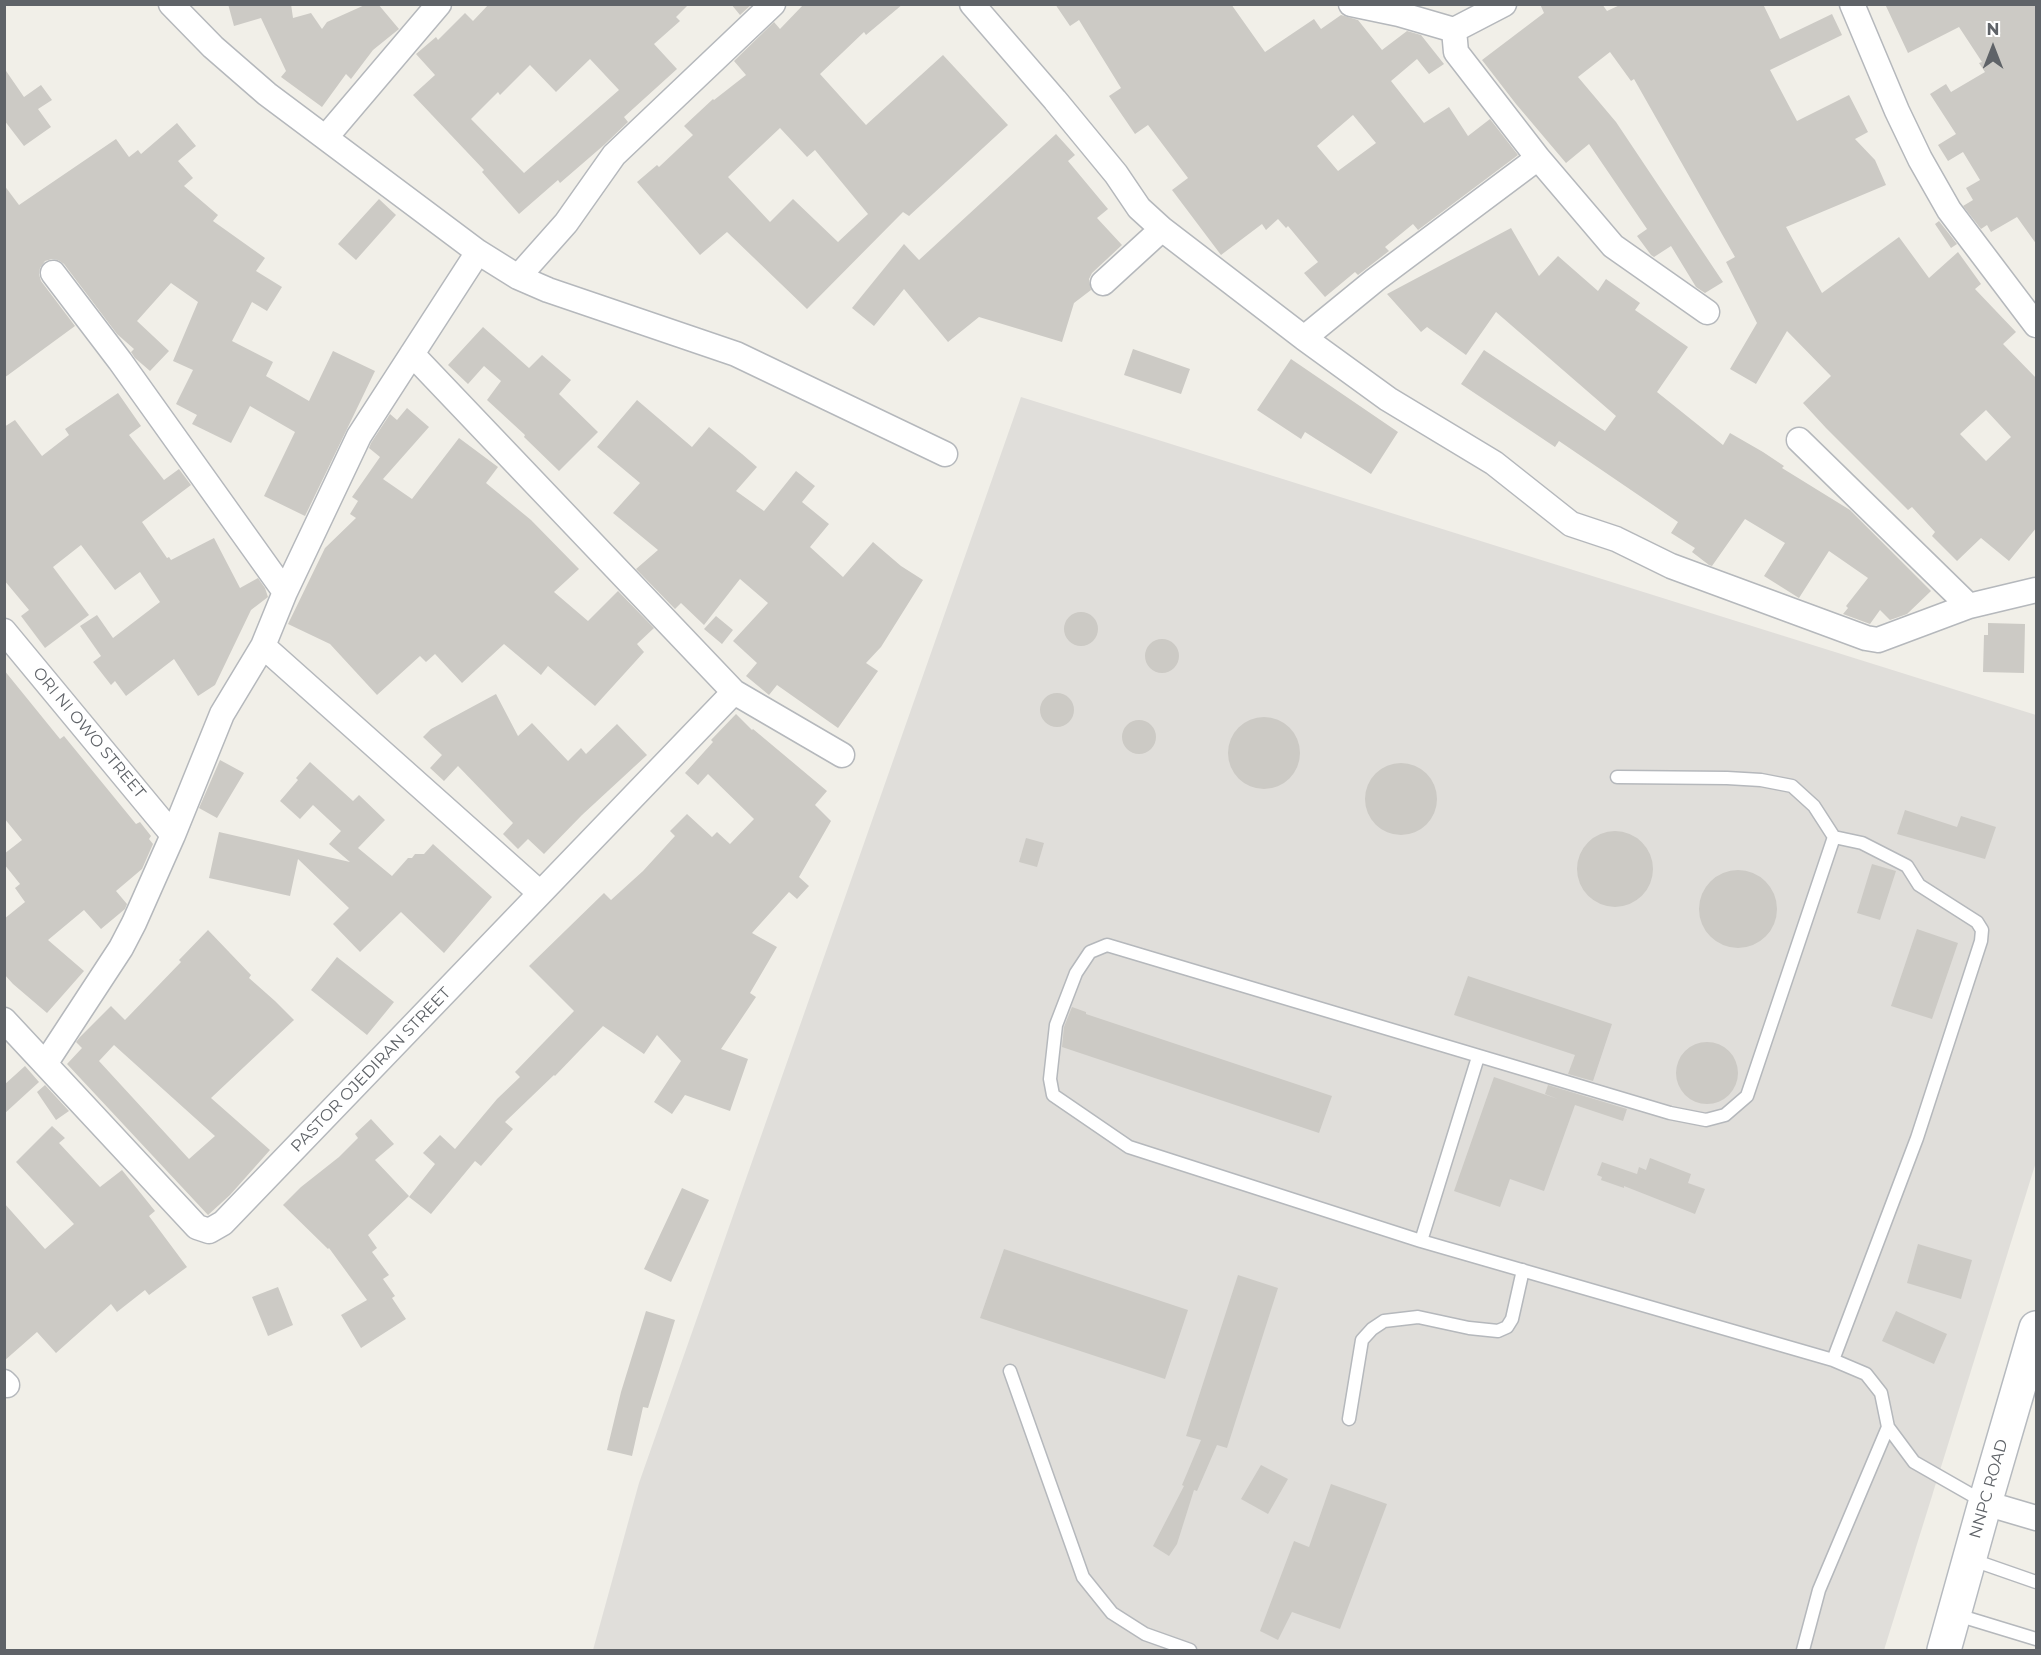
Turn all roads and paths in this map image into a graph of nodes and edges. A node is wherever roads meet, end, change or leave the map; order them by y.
1 (171, 4) edge
2 (773, 4) edge
3 (972, 4) edge
4 (1351, 4) edge
5 (1504, 4) edge
6 (1852, 4) edge
7 (432, 8) edge
8 (1454, 30) junction
9 (326, 138) junction
10 (1538, 158) junction
11 (1162, 229) junction
12 (478, 252) junction
13 (53, 273) dead end
14 (518, 277) junction
15 (1103, 283) dead end
16 (1707, 312) dead end
17 (2037, 325) edge
18 (1304, 338) junction
19 (412, 354) junction
20 (1799, 440) dead end
21 (945, 454) dead end
22 (2037, 590) edge
23 (285, 592) junction
24 (1969, 606) junction
25 (4, 631) edge
26 (263, 646) junction
27 (734, 693) junction
28 (842, 755) dead end
29 (1617, 777) dead end
30 (173, 835) junction
31 (1834, 837) junction
32 (540, 894) junction
33 (4, 1020) edge
34 (1478, 1057) junction
35 (45, 1064) junction
36 (1421, 1241) junction
37 (1524, 1270) junction
38 (2037, 1328) edge
39 (1833, 1360) junction
40 (1010, 1371) dead end
41 (1349, 1419) dead end
42 (1888, 1427) junction
43 (1985, 1503) junction
44 (2037, 1518) edge
45 (1969, 1558) junction
46 (2037, 1582) edge
47 (1954, 1614) junction
48 (2037, 1639) edge
49 (1190, 1650) edge
50 (1803, 1650) edge
51 (1944, 1650) edge

1 - 9 street
2 - 14 street
3 - 11 street
4 - 8 street
5 - 8 street
6 - 17 street
7 - 9 street
8 - 10 street
9 - 12 street
10 - 16 street
10 - 18 street
11 - 15 street
11 - 18 street
12 - 14 street
12 - 19 street
13 - 23 street
14 - 21 street
18 - 24 street
19 - 23 street
19 - 27 street
20 - 24 street
22 - 24 street
23 - 26 street
25 - 30 street, ORI NI OWO STREET
26 - 30 street
26 - 32 street
27 - 28 street
27 - 32 street, PASTOR OJEDIRAN STREET
29 - 31 lane
30 - 35 street
31 - 34 lane
31 - 39 lane
32 - 35 street, PASTOR OJEDIRAN STREET
33 - 35 street, PASTOR OJEDIRAN STREET
34 - 36 lane
34 - 36 lane
36 - 37 lane
37 - 39 lane
37 - 41 lane
38 - 43 street, NNPC ROAD
39 - 42 lane
40 - 49 lane
42 - 43 lane
42 - 50 lane
43 - 44 street
43 - 45 street, NNPC ROAD
45 - 46 lane
45 - 47 street, NNPC ROAD
47 - 48 lane
47 - 51 street, NNPC ROAD

